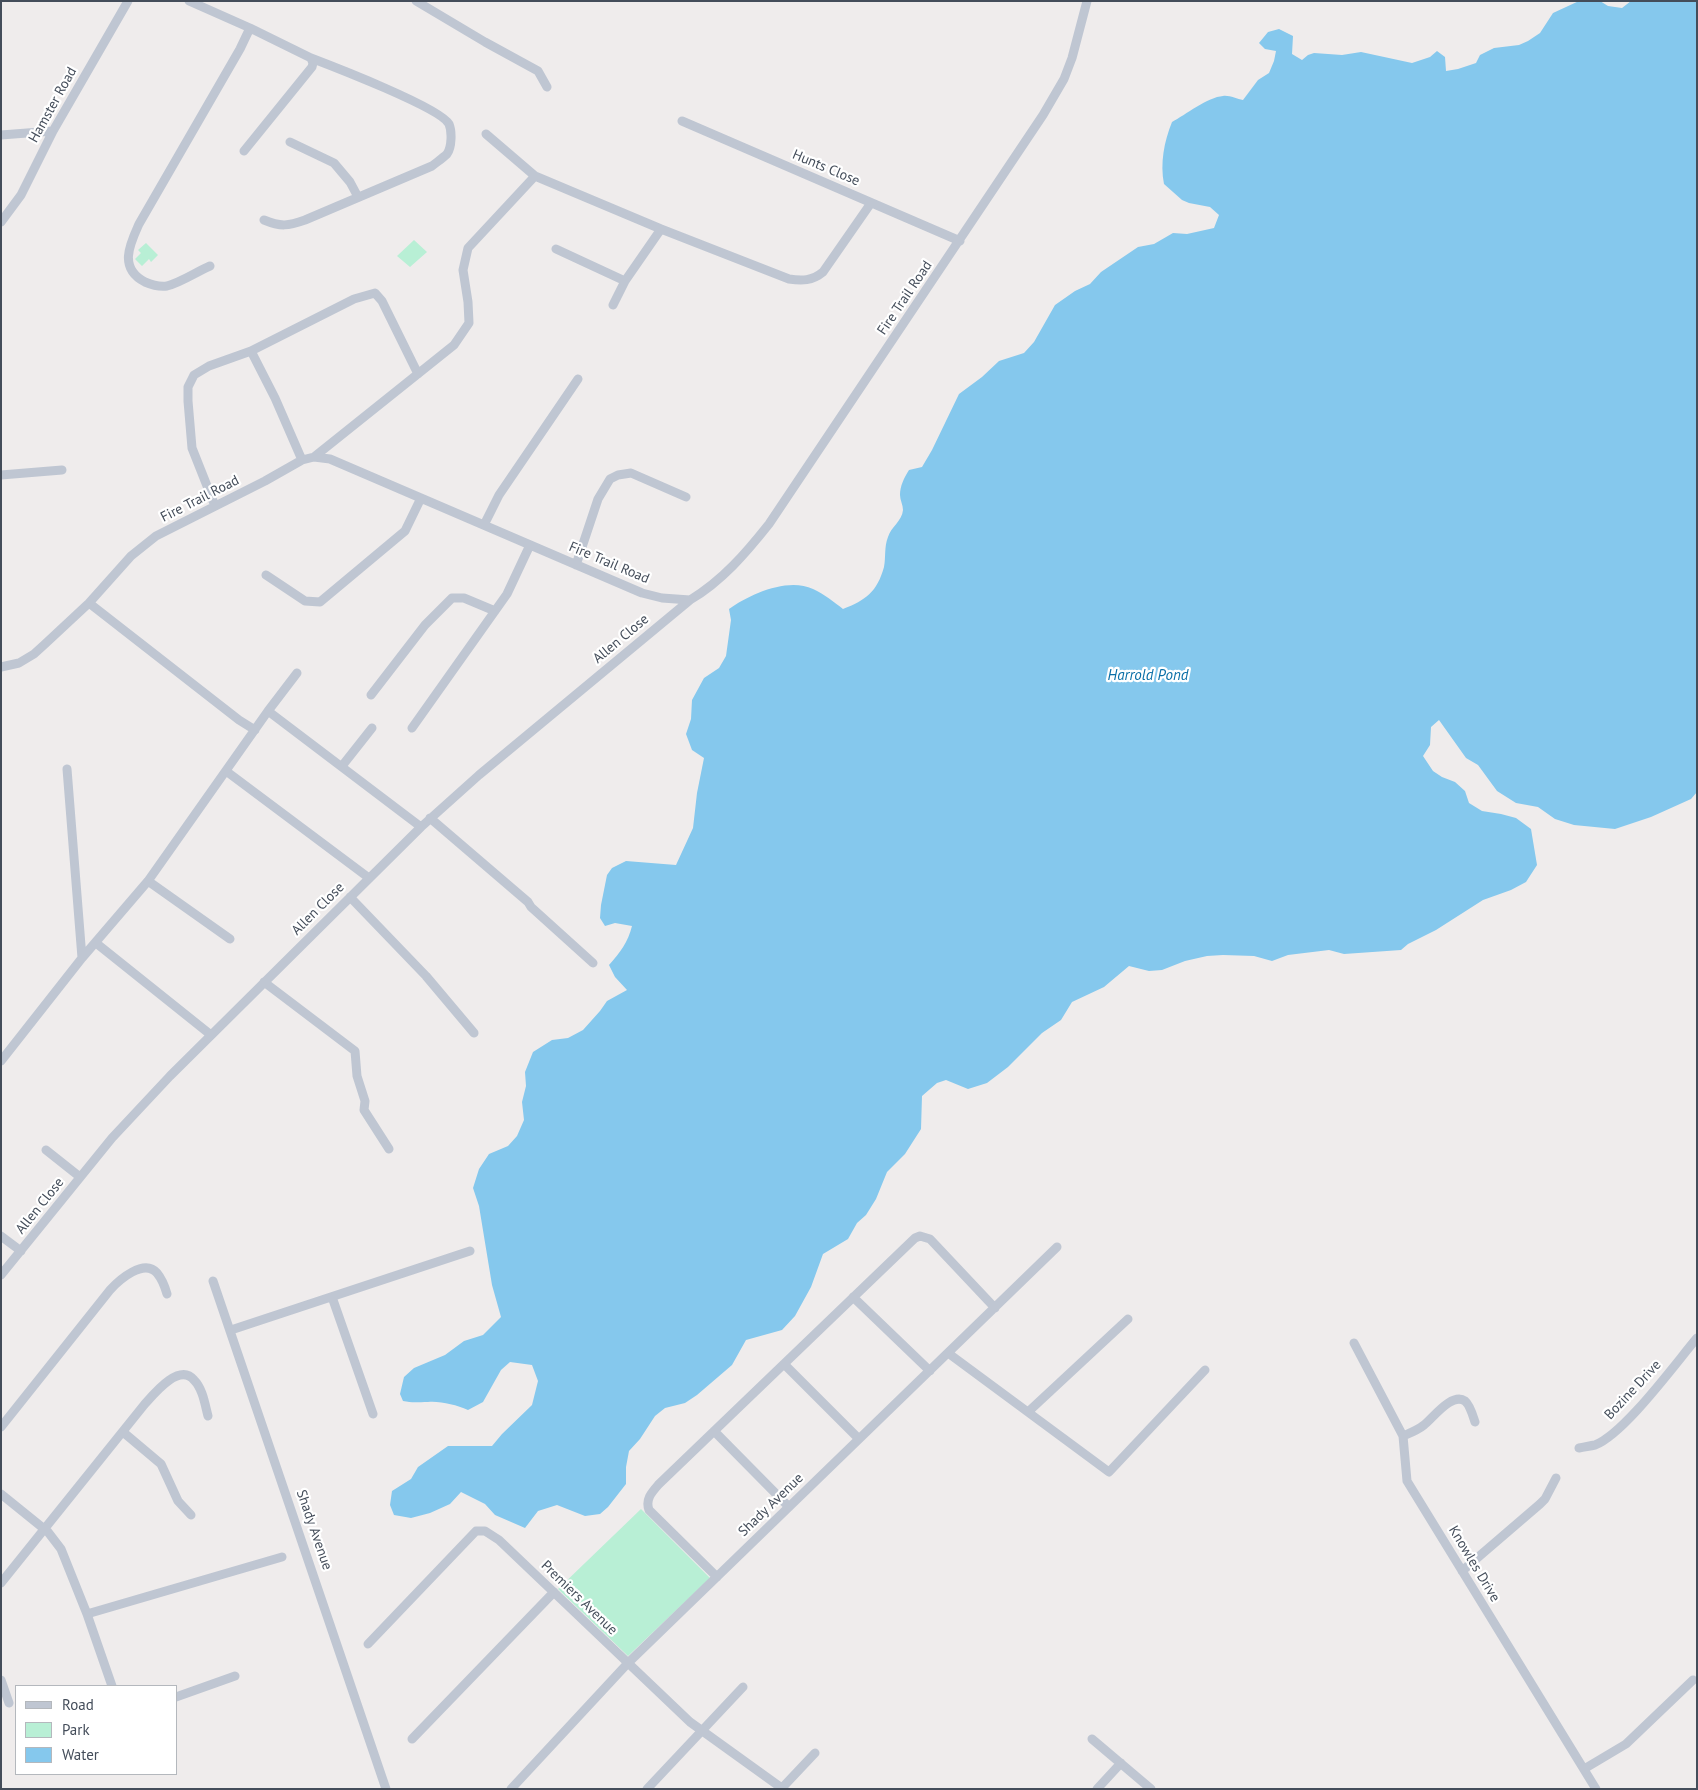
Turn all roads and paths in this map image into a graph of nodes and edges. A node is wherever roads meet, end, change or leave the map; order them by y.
1 (128, 1) edge
2 (189, 1) edge
3 (416, 1) edge
4 (1087, 1) edge
5 (250, 28) junction
6 (311, 58) junction
7 (547, 87) dead end
8 (682, 121) dead end
9 (53, 131) junction
10 (486, 134) dead end
11 (1, 135) edge
12 (290, 142) dead end
13 (244, 151) dead end
14 (535, 176) junction
15 (358, 197) junction
16 (871, 203) junction
17 (264, 220) dead end
18 (1, 222) edge
19 (660, 229) junction
20 (960, 241) junction
21 (556, 250) dead end
22 (210, 266) dead end
23 (625, 281) junction
24 (613, 305) dead end
25 (251, 351) junction
26 (418, 374) junction
27 (578, 379) dead end
28 (314, 457) junction
29 (302, 460) junction
30 (62, 470) dead end
31 (1, 475) edge
32 (686, 496) dead end
33 (421, 498) junction
34 (215, 506) junction
35 (484, 525) junction
36 (530, 546) junction
37 (576, 564) junction
38 (266, 575) dead end
39 (690, 600) junction
40 (89, 602) junction
41 (495, 611) junction
42 (1, 667) edge
43 (297, 673) dead end
44 (371, 695) dead end
45 (268, 711) junction
46 (372, 728) dead end
47 (412, 728) dead end
48 (255, 730) junction
49 (342, 766) junction
50 (67, 769) dead end
51 (226, 770) junction
52 (430, 818) junction
53 (421, 826) junction
54 (369, 878) junction
55 (148, 881) junction
56 (350, 897) junction
57 (230, 940) dead end
58 (96, 943) junction
59 (82, 958) junction
60 (593, 962) dead end
61 (264, 982) junction
62 (474, 1033) dead end
63 (211, 1034) junction
64 (1, 1061) edge
65 (389, 1149) dead end
66 (46, 1150) dead end
67 (80, 1177) junction
68 (1, 1236) edge
69 (1057, 1247) dead end
70 (21, 1251) junction
71 (470, 1251) dead end
72 (1, 1275) edge
73 (214, 1281) dead end
74 (167, 1294) dead end
75 (332, 1297) junction
76 (853, 1297) junction
77 (995, 1308) junction
78 (1128, 1319) dead end
79 (231, 1330) junction
80 (1697, 1338) edge
81 (1354, 1343) dead end
82 (948, 1353) junction
83 (784, 1364) junction
84 (1206, 1370) dead end
85 (930, 1371) junction
86 (1028, 1412) junction
87 (373, 1414) dead end
88 (208, 1416) dead end
89 (1475, 1422) dead end
90 (1, 1427) edge
91 (714, 1431) junction
92 (123, 1432) junction
93 (1403, 1436) junction
94 (859, 1439) junction
95 (1579, 1448) dead end
96 (1556, 1478) dead end
97 (1, 1494) edge
98 (789, 1507) junction
99 (191, 1515) dead end
100 (45, 1529) junction
101 (282, 1556) dead end
102 (1462, 1571) junction
103 (717, 1577) junction
104 (1, 1582) edge
105 (554, 1592) junction
106 (87, 1614) junction
107 (368, 1644) dead end
108 (628, 1663) junction
109 (235, 1676) dead end
110 (1, 1680) edge
111 (1693, 1680) dead end
112 (112, 1685) edge
113 (743, 1687) dead end
114 (178, 1695) edge
115 (9, 1703) dead end
116 (702, 1731) junction
117 (412, 1739) dead end
118 (1092, 1739) dead end
119 (815, 1753) dead end
120 (1121, 1763) junction
121 (1584, 1769) junction
122 (782, 1788) edge
123 (386, 1789) edge
124 (511, 1789) edge
125 (647, 1789) edge
126 (1097, 1789) edge
127 (1150, 1789) edge
128 (1596, 1789) edge

1 - 9 street, Hamster Road
2 - 5 street
3 - 7 street
4 - 20 street, Fire Trail Road
5 - 6 street
5 - 22 street
6 - 13 street
6 - 15 street
8 - 16 street, Hunts Close
9 - 11 street
9 - 18 street, Hamster Road
10 - 14 street
12 - 15 street
14 - 19 street
14 - 26 street
15 - 17 street
16 - 19 street
16 - 20 street, Hunts Close
19 - 23 street
20 - 39 street, Fire Trail Road
21 - 23 street
23 - 24 street
25 - 26 street
25 - 29 street
25 - 34 street
26 - 28 street
27 - 35 street
28 - 29 street, Fire Trail Road
28 - 33 street, Fire Trail Road
29 - 34 street, Fire Trail Road
30 - 31 street
32 - 37 street
33 - 35 street, Fire Trail Road
33 - 38 street
34 - 40 street, Fire Trail Road
35 - 36 street, Fire Trail Road
36 - 37 street, Fire Trail Road
36 - 41 street
37 - 39 street, Fire Trail Road
39 - 52 street, Allen Close
40 - 42 street, Fire Trail Road
40 - 48 street
41 - 44 street
41 - 47 street
43 - 45 street
45 - 48 street
45 - 49 street
46 - 49 street
48 - 51 street
49 - 53 street
50 - 59 street
51 - 54 street
51 - 55 street
52 - 53 street, Allen Close
52 - 60 street
53 - 54 street, Allen Close
54 - 56 street, Allen Close
55 - 57 street
55 - 58 street
56 - 61 street, Allen Close
56 - 62 street
58 - 59 street
58 - 63 street
59 - 64 street
61 - 63 street, Allen Close
61 - 65 street
63 - 67 street, Allen Close
66 - 67 street
67 - 70 street, Allen Close
68 - 70 street
69 - 77 street, Shady Avenue
70 - 72 street, Allen Close
71 - 75 street
73 - 79 street, Shady Avenue
74 - 90 street
75 - 79 street
75 - 87 street
76 - 77 street
76 - 83 street
76 - 85 street
77 - 82 street, Shady Avenue
78 - 86 street
79 - 123 street, Shady Avenue
80 - 95 street, Bozine Drive
81 - 93 street, Knowles Drive
82 - 85 street, Shady Avenue
82 - 86 street
83 - 91 street
83 - 94 street
84 - 86 street
85 - 94 street, Shady Avenue
88 - 92 street
89 - 93 street
91 - 98 street
91 - 103 street
92 - 99 street
92 - 100 street
93 - 102 street, Knowles Drive
94 - 98 street, Shady Avenue
96 - 102 street
97 - 100 street
98 - 103 street, Shady Avenue
100 - 104 street
100 - 106 street
101 - 106 street
102 - 121 street, Knowles Drive
103 - 108 street, Shady Avenue
105 - 107 street, Premiers Avenue
105 - 108 street, Premiers Avenue
105 - 117 street
106 - 112 street
108 - 116 street, Premiers Avenue
108 - 124 street, Shady Avenue
109 - 114 street
110 - 115 street
111 - 121 street
113 - 116 street
116 - 122 street, Premiers Avenue
116 - 125 street
118 - 120 street
119 - 122 street
120 - 126 street
120 - 127 street
121 - 128 street, Knowles Drive

